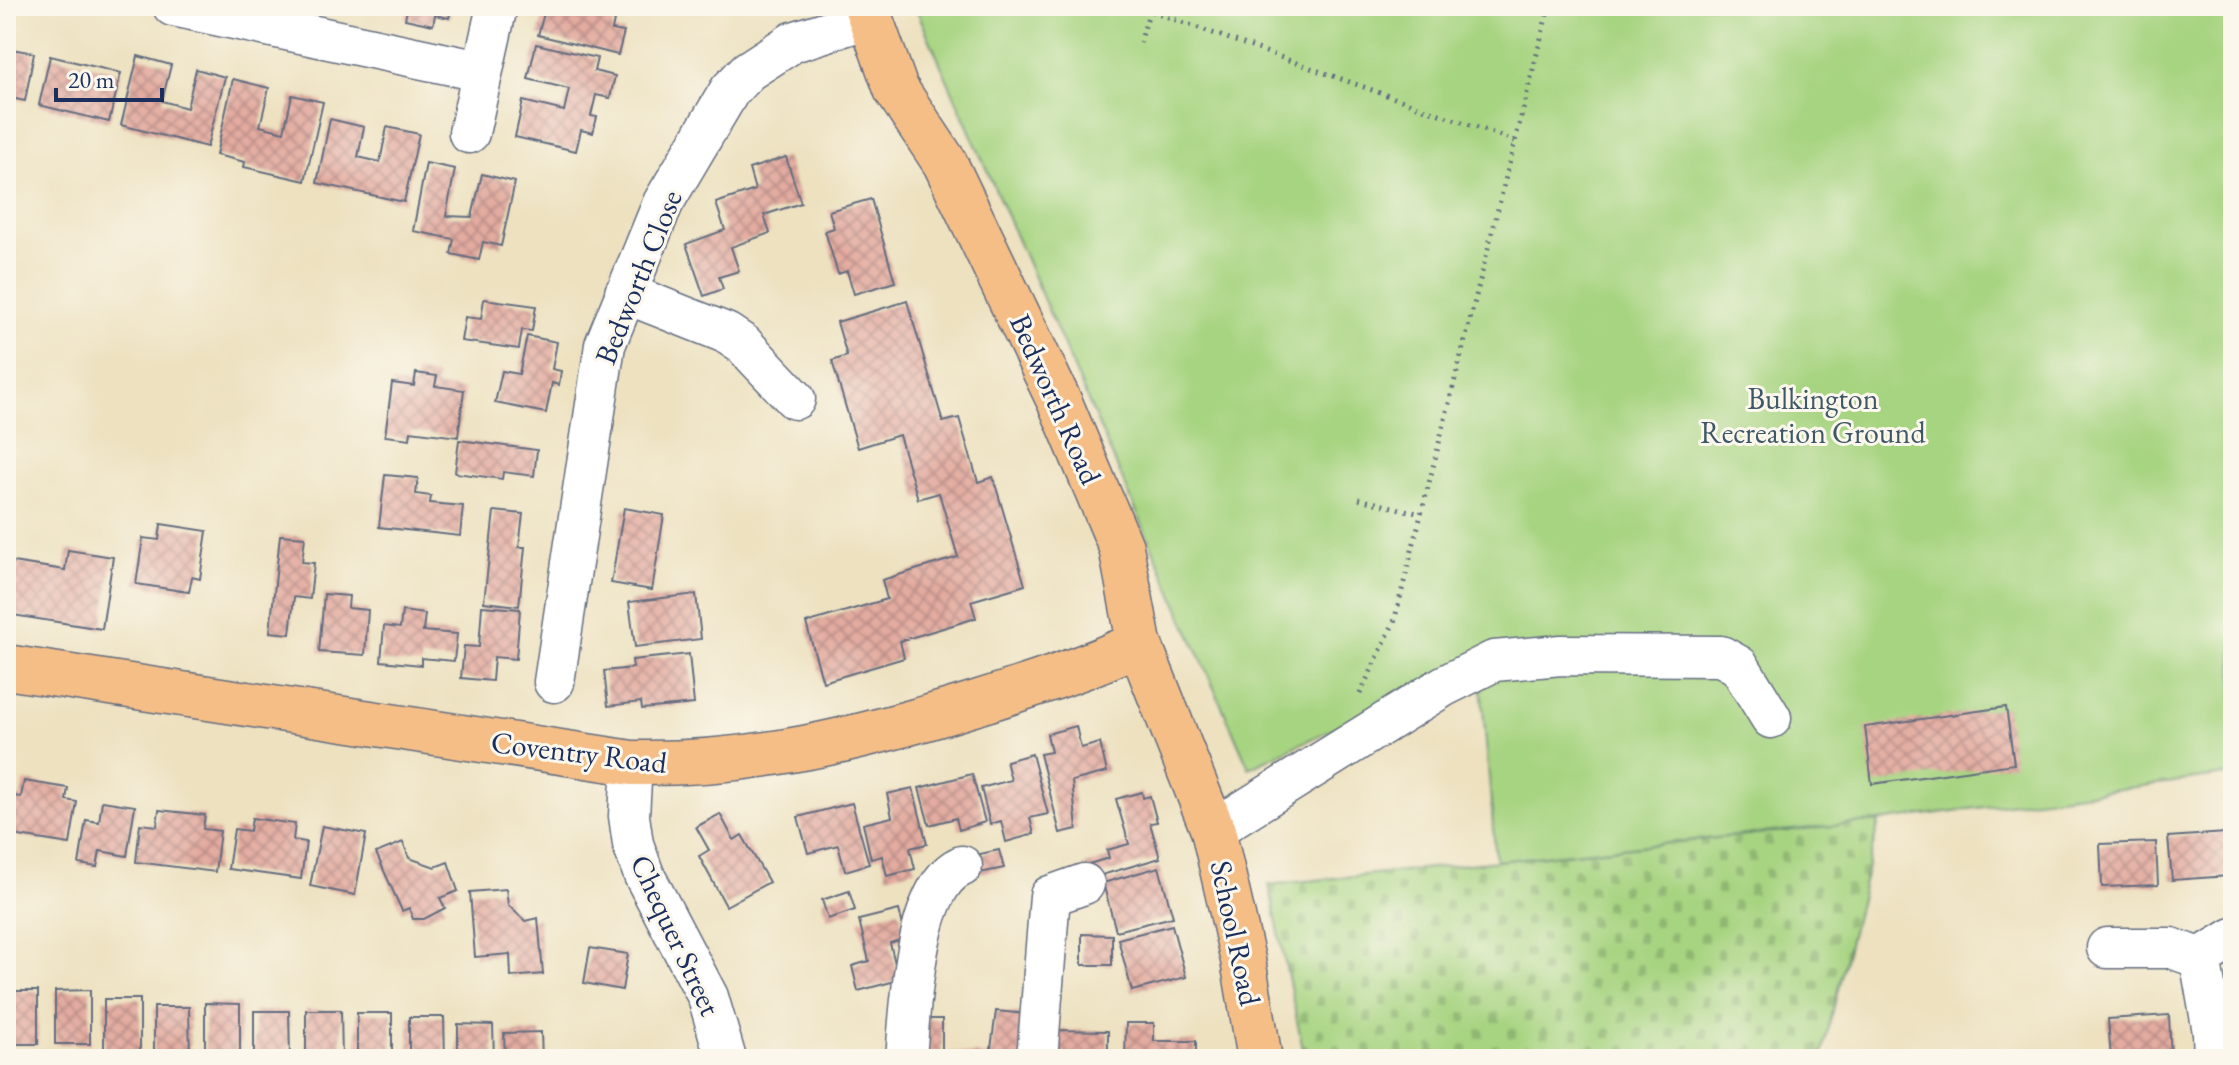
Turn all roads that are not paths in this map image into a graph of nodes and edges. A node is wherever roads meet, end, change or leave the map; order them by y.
1 (173, 6) edge
2 (497, 6) edge
3 (867, 12) edge
4 (480, 71) junction
5 (469, 133) dead end
6 (625, 293) junction
7 (795, 399) dead end
8 (1139, 643) junction
9 (6, 667) edge
10 (554, 682) dead end
11 (1771, 718) dead end
12 (632, 763) junction
13 (1208, 820) junction
14 (935, 882) dead end
15 (1084, 884) dead end
16 (2107, 948) dead end
17 (2216, 948) edge
18 (726, 1059) edge
19 (906, 1059) edge
20 (1037, 1059) edge
21 (1260, 1059) edge
22 (2214, 1059) edge

1 - 4 street
2 - 4 street
3 - 6 street, Bedworth Close
3 - 8 main road, Bedworth Road
4 - 5 street
6 - 7 street
6 - 10 street, Bedworth Close
8 - 12 main road, Coventry Road
8 - 13 main road, Bedworth Road
9 - 12 main road, Coventry Road
11 - 13 street
12 - 18 street, Chequer Street
13 - 21 main road, School Road
14 - 19 street
15 - 20 street
16 - 17 street
17 - 22 street

